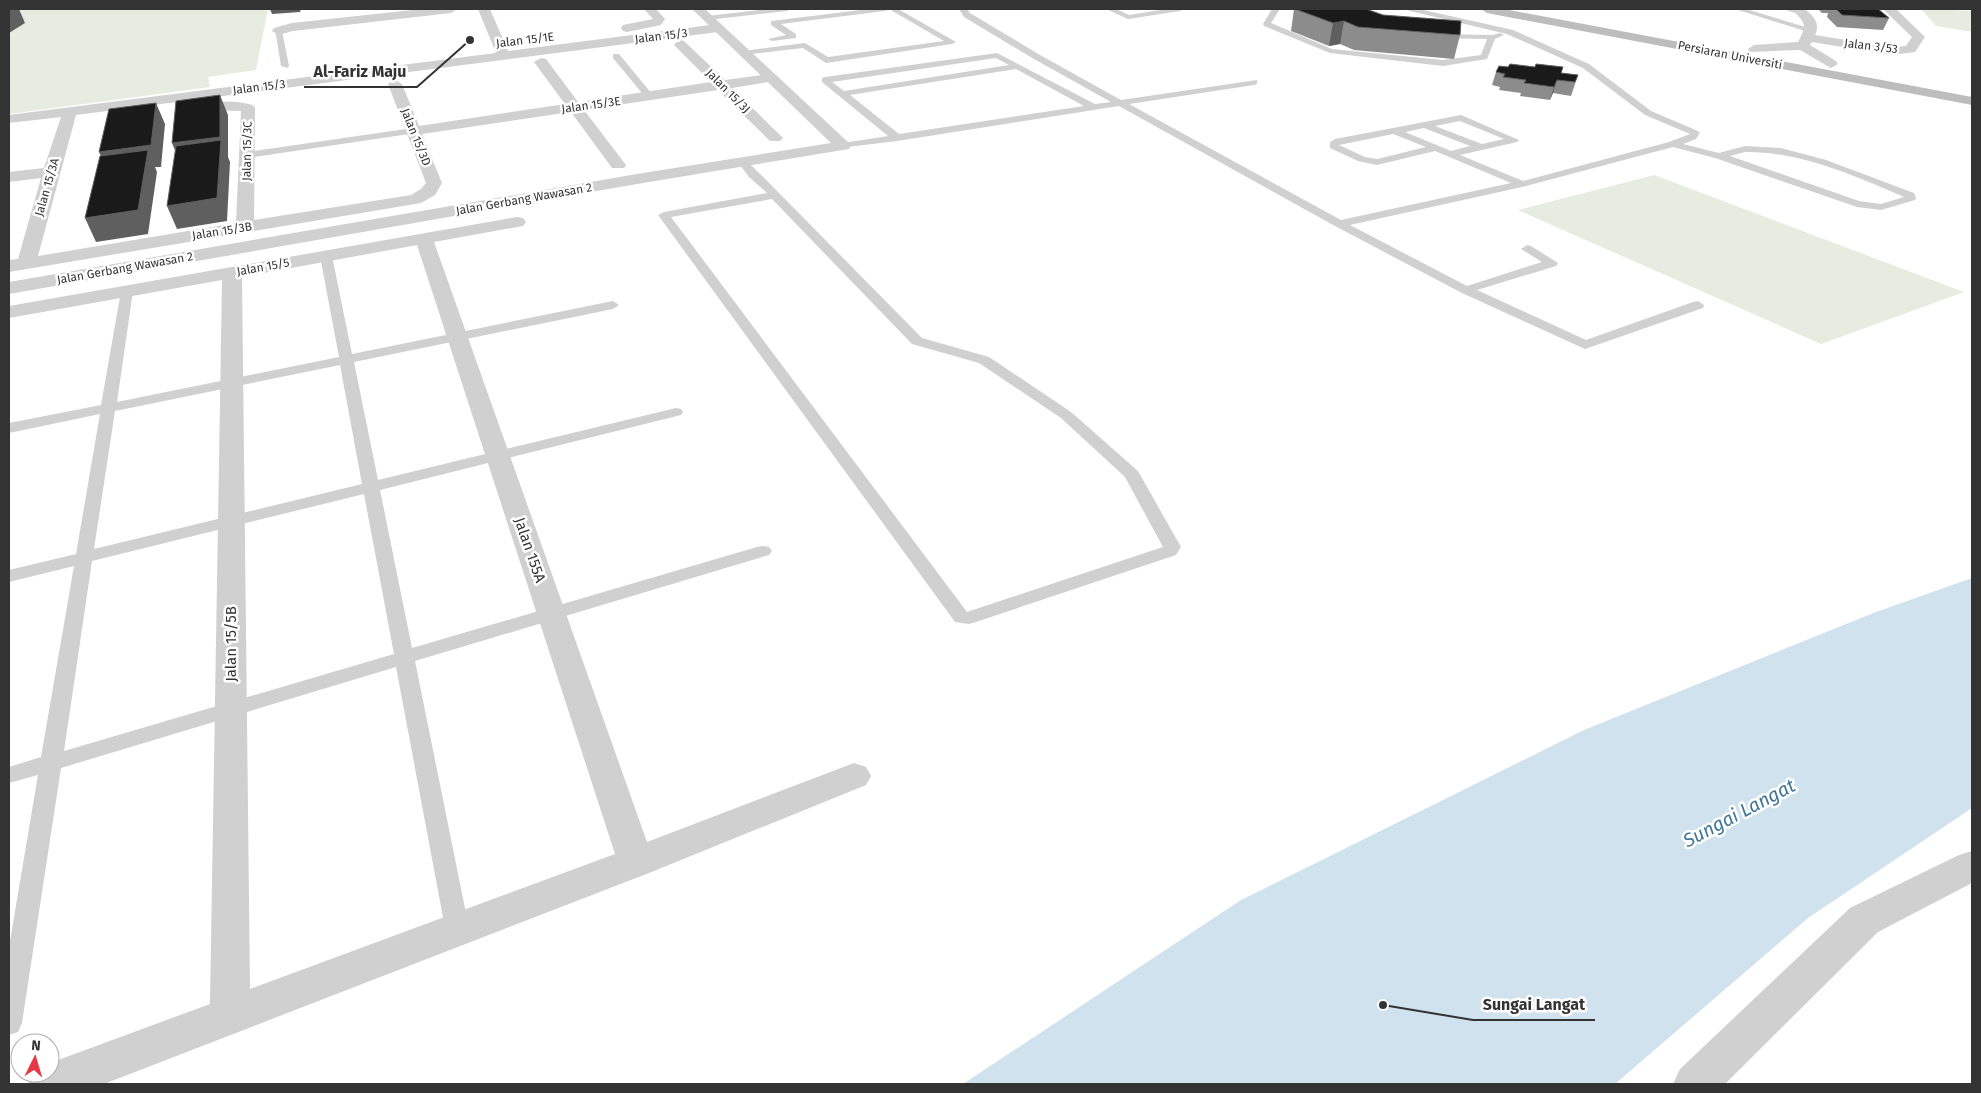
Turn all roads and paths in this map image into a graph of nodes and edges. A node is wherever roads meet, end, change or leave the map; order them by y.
1 (324, 9) edge
2 (451, 9) edge
3 (484, 9) edge
4 (650, 9) edge
5 (787, 9) edge
6 (885, 9) edge
7 (893, 9) edge
8 (963, 9) edge
9 (1110, 9) edge
10 (1180, 9) edge
11 (1276, 9) edge
12 (1410, 9) edge
13 (1535, 9) edge
14 (1740, 9) edge
15 (1787, 9) edge
16 (1889, 9) edge
17 (1425, 10) edge
18 (1490, 10) edge
19 (412, 11) edge
20 (1801, 11) edge
21 (708, 19) edge
22 (1466, 21) junction
23 (325, 23) junction
24 (278, 31) joint
25 (1510, 32) junction
26 (793, 36) junction
27 (1429, 36) edge
28 (1492, 37) junction
29 (1807, 38) junction
30 (764, 40) dead end
31 (680, 44) dead end
32 (805, 45) junction
33 (741, 46) junction
34 (1754, 49) junction
35 (501, 50) junction
36 (616, 56) dead end
37 (542, 62) dead end
38 (1831, 64) junction
39 (1018, 66) junction
40 (296, 67) joint
41 (769, 78) junction
42 (1254, 82) dead end
43 (395, 84) dead end
44 (722, 85) junction
45 (1972, 90) edge
46 (842, 94) junction
47 (649, 96) junction
48 (1078, 99) junction
49 (1972, 101) edge
50 (1118, 102) junction
51 (1092, 106) junction
52 (575, 107) junction
53 (68, 118) junction
54 (9, 119) edge
55 (1425, 125) junction
56 (944, 130) junction
57 (413, 131) junction
58 (1395, 131) junction
59 (775, 138) dead end
60 (897, 138) junction
61 (1673, 144) junction
62 (843, 146) junction
63 (1482, 147) junction
64 (1436, 148) junction
65 (1449, 154) junction
66 (247, 155) junction
67 (1719, 156) junction
68 (743, 162) junction
69 (618, 164) dead end
70 (51, 172) junction
71 (9, 177) edge
72 (1522, 184) junction
73 (432, 189) joint
74 (775, 195) junction
75 (516, 222) dead end
76 (1339, 224) junction
77 (245, 228) junction
78 (424, 239) junction
79 (1526, 249) dead end
80 (326, 256) junction
81 (17, 265) edge
82 (232, 273) junction
83 (9, 288) edge
84 (1466, 290) junction
85 (127, 291) junction
86 (613, 305) dead end
87 (1698, 306) dead end
88 (9, 312) edge
89 (457, 337) junction
90 (346, 360) junction
91 (232, 383) junction
92 (108, 408) junction
93 (676, 412) dead end
94 (9, 428) edge
95 (498, 456) junction
96 (371, 487) junction
97 (231, 522) junction
98 (763, 551) dead end
99 (84, 558) junction
100 (9, 576) edge
101 (551, 614) junction
102 (404, 658) junction
103 (230, 709) junction
104 (51, 763) junction
105 (9, 775) edge
106 (854, 776) dead end
107 (636, 862) junction
108 (1972, 866) edge
109 (457, 928) junction
110 (230, 1015) junction
111 (9, 1023) edge
112 (50, 1084) edge
113 (1695, 1084) edge

1 - 23 street
2 - 19 street
3 - 35 street
4 - 35 street, Jalan 15/1E
5 - 21 lane
6 - 26 lane
7 - 32 lane
8 - 50 lane
9 - 10 lane
11 - 28 lane
12 - 17 lane
13 - 34 main road, Persiaran Universiti
14 - 29 lane
15 - 20 lane
16 - 29 street, Jalan 3/53
17 - 22 lane
18 - 22 lane
18 - 49 main road, Persiaran Universiti
19 - 23 street
20 - 29 street
21 - 33 street
21 - 35 street, Jalan 15/3
22 - 25 lane
23 - 24 street
24 - 40 lane
25 - 28 lane
25 - 61 lane
26 - 30 lane
26 - 32 lane
27 - 28 lane
29 - 34 street
29 - 38 street
31 - 44 street, Jalan 15/3J
32 - 33 lane
33 - 41 street
34 - 38 main road, Persiaran Universiti
35 - 40 street, Jalan 15/1E
35 - 53 street, Jalan 15/3
36 - 47 lane
37 - 52 street
38 - 45 main road, Persiaran Universiti
39 - 46 lane
39 - 46 lane
39 - 48 lane
41 - 44 street, Jalan 15/3E
41 - 62 street
42 - 50 lane
43 - 57 street, Jalan 15/3D
44 - 47 street, Jalan 15/3E
44 - 59 street, Jalan 15/3J
46 - 60 lane
47 - 52 street, Jalan 15/3E
48 - 51 lane
48 - 56 lane
50 - 51 lane
50 - 76 lane
51 - 56 lane
52 - 57 street, Jalan 15/3E
52 - 69 street
53 - 54 street, Jalan 15/3
53 - 66 street, Jalan 15/3C
53 - 70 street, Jalan 15/3A
55 - 58 lane
55 - 63 lane
55 - 63 lane
56 - 60 lane
57 - 66 lane
57 - 73 street, Jalan 15/3D
58 - 64 lane
58 - 64 lane
60 - 62 lane
61 - 67 lane
61 - 72 lane
62 - 68 street, Jalan Gerbang Wawasan 2
63 - 65 lane
64 - 65 lane
65 - 72 lane
66 - 77 street, Jalan 15/3C
67 - 67 lane
68 - 74 lane
68 - 83 street, Jalan Gerbang Wawasan 2
70 - 71 street
70 - 81 street, Jalan 15/3A
72 - 76 lane
73 - 77 street, Jalan 15/3B
74 - 74 lane
75 - 78 street, Jalan 15/5
76 - 84 lane
77 - 81 street, Jalan 15/3B
78 - 80 street, Jalan 15/5
78 - 89 street, Jalan 155A
79 - 84 lane
80 - 82 street, Jalan 15/5
80 - 90 lane
82 - 85 street, Jalan 15/5
82 - 91 street, Jalan 15/5B
84 - 87 lane
85 - 88 street, Jalan 15/5
85 - 92 lane
86 - 89 lane
89 - 90 lane
89 - 95 street, Jalan 155A
90 - 91 lane
90 - 96 lane
91 - 92 lane
91 - 97 street, Jalan 15/5B
92 - 94 lane
92 - 99 lane
93 - 95 lane
95 - 96 lane
95 - 101 street, Jalan 155A
96 - 97 lane
96 - 102 lane
97 - 99 lane
97 - 103 street, Jalan 15/5B
98 - 101 lane
99 - 100 lane
99 - 104 lane
101 - 102 lane
101 - 107 street, Jalan 155A
102 - 103 lane
102 - 109 lane
103 - 104 lane
103 - 110 street, Jalan 15/5B
104 - 105 lane
104 - 111 lane
106 - 107 street
107 - 109 street
108 - 113 street
109 - 110 street
110 - 112 street

